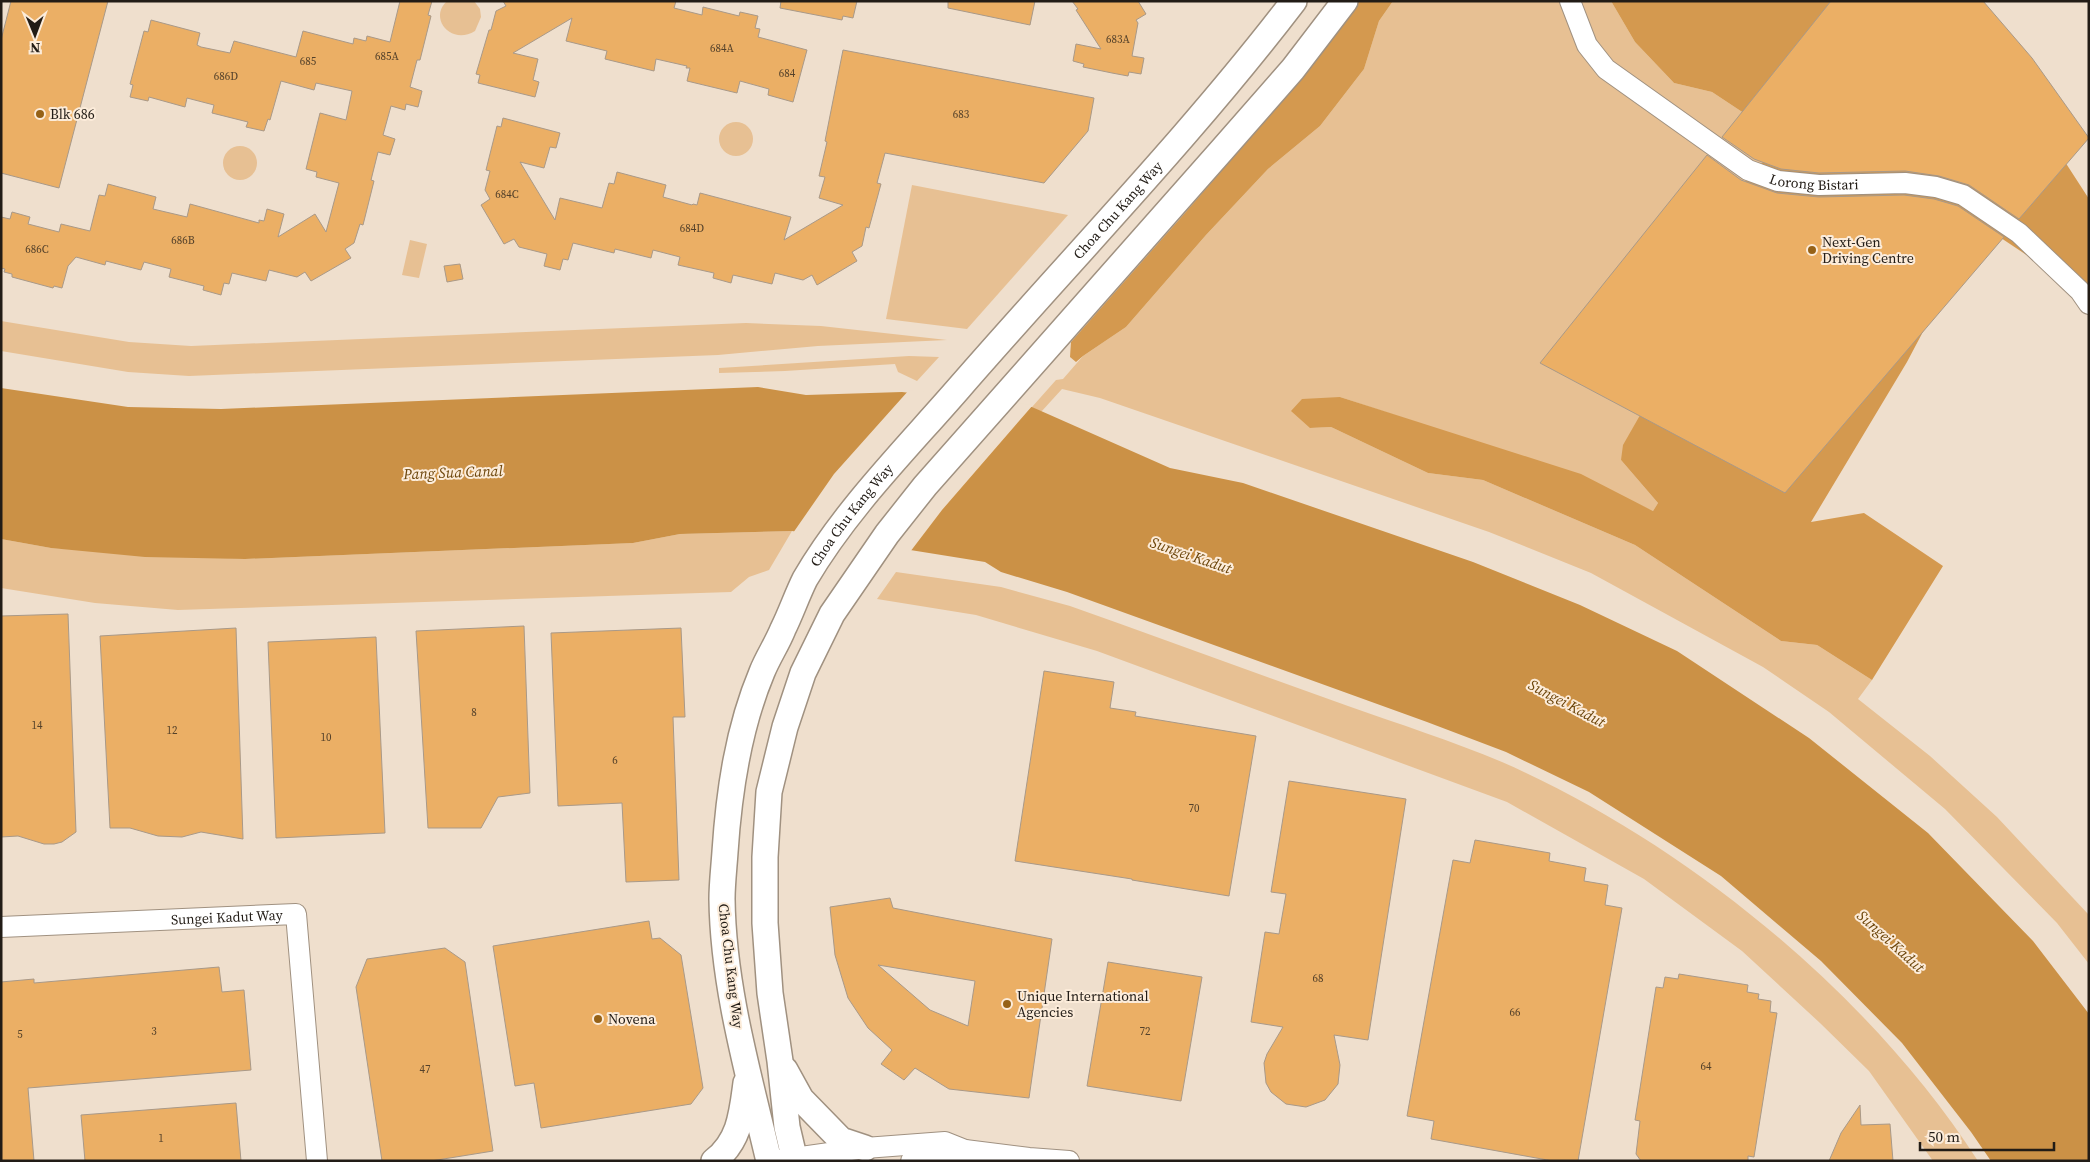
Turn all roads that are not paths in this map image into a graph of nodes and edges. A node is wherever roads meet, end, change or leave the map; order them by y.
1 (1294, 1) edge
2 (1345, 1) edge
3 (1570, 1) edge
4 (1222, 150) junction
5 (1155, 170) junction
6 (2089, 304) edge
7 (1, 927) edge
8 (780, 1061) junction
9 (747, 1073) junction
10 (865, 1148) junction
11 (965, 1150) junction
12 (788, 1160) edge
13 (318, 1161) edge
14 (714, 1161) edge
15 (770, 1161) edge
16 (911, 1161) edge
17 (1069, 1161) edge

1 - 5 main road, Choa Chu Kang Way
2 - 4 main road
3 - 6 street, Lorong Bistari
4 - 5 main road
4 - 8 main road
5 - 9 main road, Choa Chu Kang Way
7 - 13 street, Sungei Kadut Way
8 - 10 main road
8 - 12 main road
9 - 14 main road
9 - 15 main road, Choa Chu Kang Way
10 - 11 street
10 - 12 street
11 - 16 street
11 - 17 street

